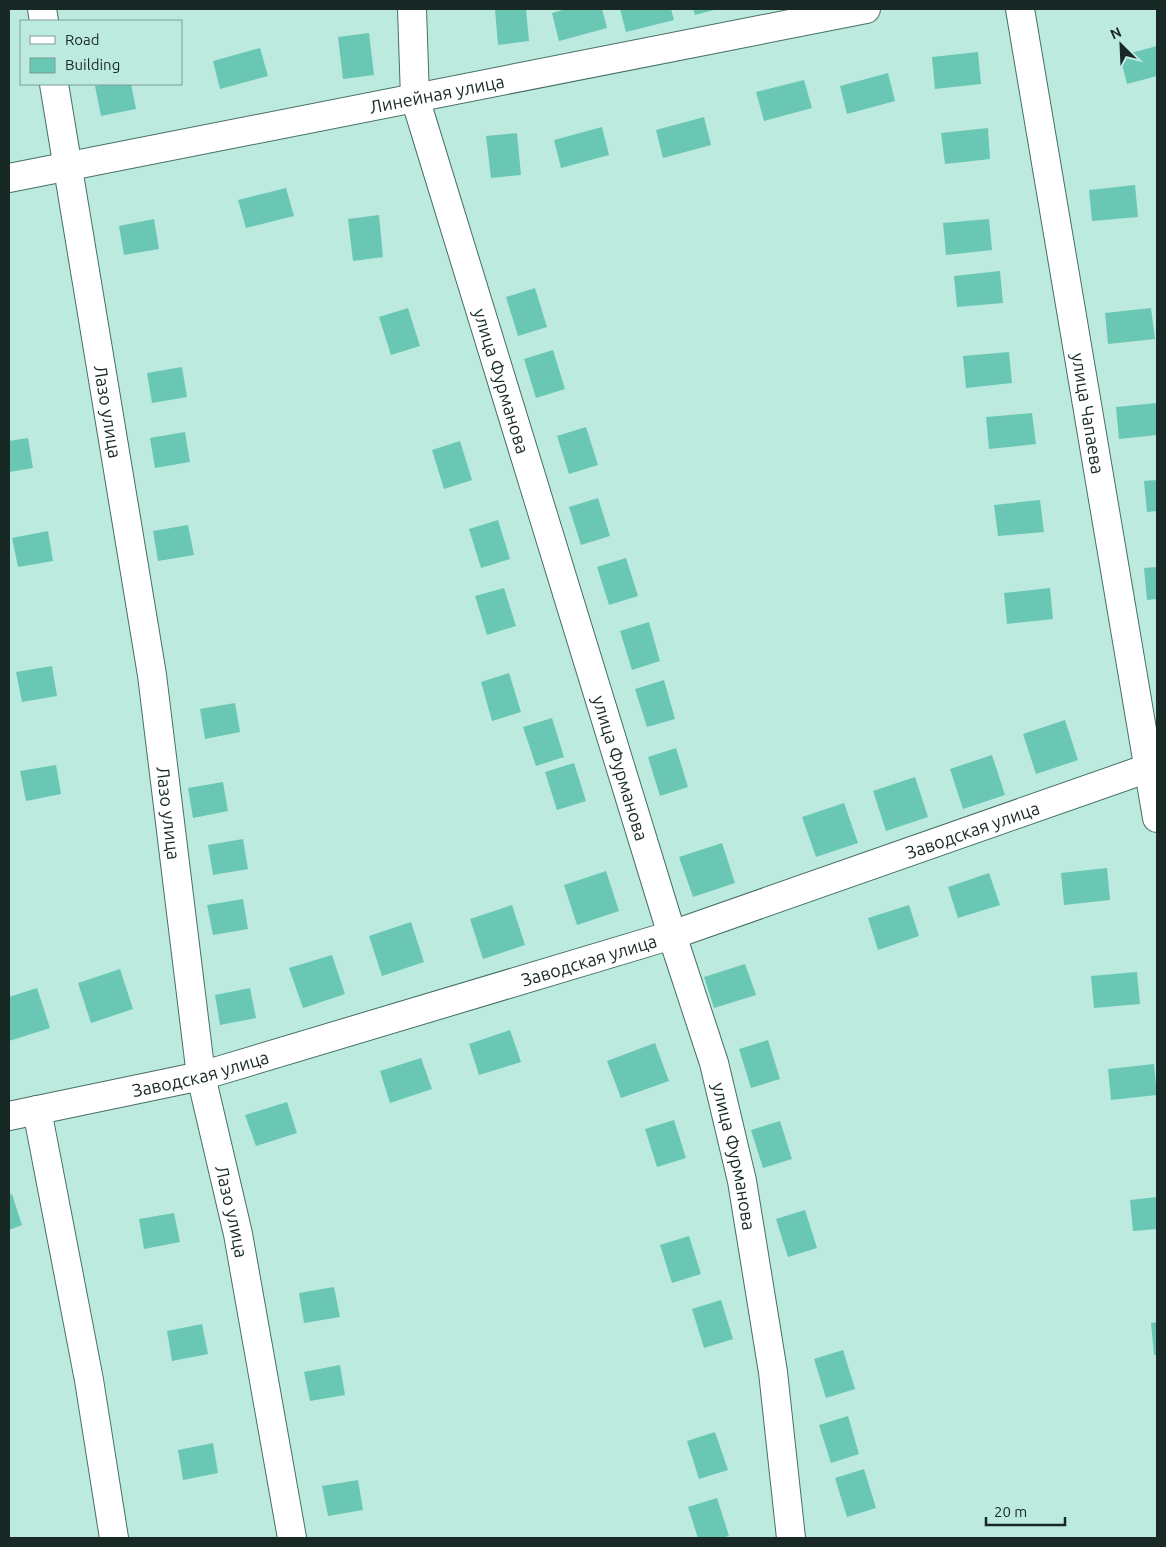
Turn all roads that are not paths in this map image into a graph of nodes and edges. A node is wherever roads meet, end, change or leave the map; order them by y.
1 (412, 9) edge
2 (866, 9) edge
3 (1020, 9) edge
4 (54, 85) edge
5 (415, 98) junction
6 (68, 166) junction
7 (9, 178) edge
8 (1153, 766) edge
9 (1157, 818) edge
10 (672, 935) junction
11 (201, 1076) junction
12 (37, 1110) junction
13 (9, 1116) edge
14 (114, 1538) edge
15 (292, 1538) edge
16 (791, 1538) edge

1 - 5 street, улица Фурманова
2 - 5 street, Линейная улица
3 - 8 street, улица Чапаева
4 - 6 street, Лазо улица
5 - 6 street, Линейная улица
5 - 10 street, улица Фурманова
6 - 7 street, Линейная улица
6 - 11 street, Лазо улица
8 - 9 street, улица Чапаева
8 - 10 street, Заводская улица
10 - 11 street, Заводская улица
10 - 16 street, улица Фурманова
11 - 12 street, Заводская улица
11 - 15 street, Лазо улица
12 - 13 street, Заводская улица
12 - 14 street

